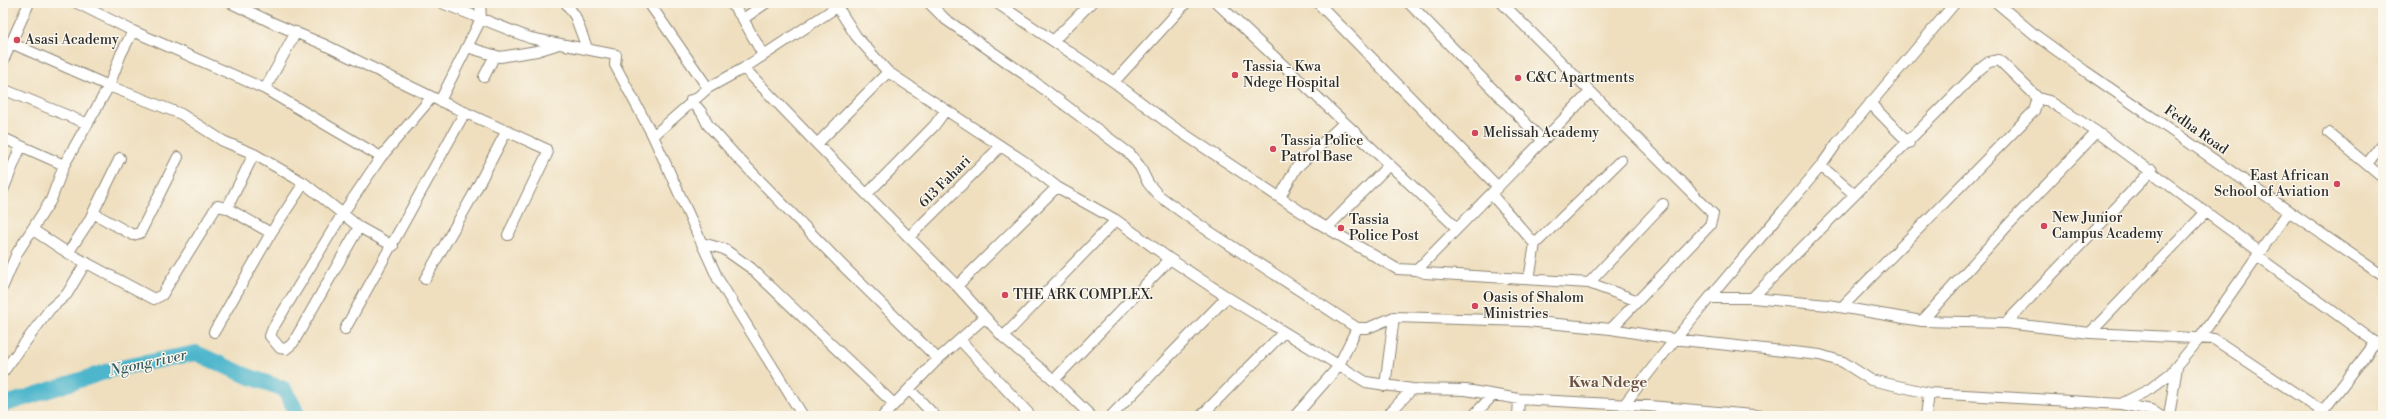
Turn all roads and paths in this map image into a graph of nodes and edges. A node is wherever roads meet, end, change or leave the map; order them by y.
1 (29, 3) edge
2 (77, 3) edge
3 (231, 3) edge
4 (442, 3) edge
5 (480, 3) edge
6 (566, 3) edge
7 (649, 3) edge
8 (731, 3) edge
9 (766, 3) edge
10 (998, 3) edge
11 (1091, 3) edge
12 (1186, 3) edge
13 (1217, 3) edge
14 (1318, 3) edge
15 (1409, 3) edge
16 (1502, 3) edge
17 (1955, 3) edge
18 (1997, 3) edge
19 (839, 4) edge
20 (930, 4) edge
21 (453, 5) edge
22 (481, 19) junction
23 (743, 19) junction
24 (133, 31) junction
25 (296, 32) junction
26 (1053, 41) junction
27 (11, 43) junction
28 (557, 44) junction
29 (467, 47) junction
30 (587, 48) junction
31 (763, 55) junction
32 (494, 57) junction
33 (3, 61) edge
34 (744, 68) junction
35 (888, 72) junction
36 (484, 77) dead end
37 (1114, 82) junction
38 (109, 86) junction
39 (708, 88) junction
40 (265, 89) junction
41 (3, 92) edge
42 (1590, 92) junction
43 (2038, 98) junction
44 (436, 99) junction
45 (691, 100) junction
46 (1870, 103) junction
47 (945, 111) junction
48 (465, 112) junction
49 (1344, 123) junction
50 (88, 124) junction
51 (507, 130) junction
52 (2098, 132) junction
53 (2330, 133) dead end
54 (653, 136) junction
55 (3, 138) edge
56 (1543, 141) junction
57 (1909, 143) junction
58 (2383, 143) edge
59 (817, 144) junction
60 (21, 146) junction
61 (1000, 148) junction
62 (254, 154) junction
63 (178, 157) dead end
64 (120, 158) dead end
65 (381, 158) junction
66 (1621, 160) dead end
67 (2367, 164) junction
68 (64, 165) junction
69 (1389, 165) junction
70 (1821, 166) junction
71 (2152, 170) junction
72 (2383, 178) edge
73 (304, 183) junction
74 (1057, 186) junction
75 (3, 190) edge
76 (1494, 190) junction
77 (867, 194) junction
78 (1854, 194) junction
79 (1280, 197) junction
80 (1663, 204) dead end
81 (227, 208) junction
82 (2206, 212) junction
83 (2288, 212) junction
84 (93, 213) junction
85 (343, 213) junction
86 (1116, 220) junction
87 (360, 227) junction
88 (1327, 228) junction
89 (1457, 228) junction
90 (33, 230) junction
91 (271, 233) junction
92 (508, 234) dead end
93 (910, 237) junction
94 (702, 243) junction
95 (1535, 244) junction
96 (393, 246) junction
97 (68, 253) junction
98 (2258, 254) junction
99 (1170, 259) junction
100 (86, 262) junction
101 (1417, 270) junction
102 (2383, 276) edge
103 (425, 279) dead end
104 (1529, 279) junction
105 (1588, 283) junction
106 (3, 286) edge
107 (957, 286) junction
108 (1227, 297) junction
109 (1711, 298) junction
110 (1752, 298) junction
111 (1638, 301) junction
112 (1842, 308) junction
113 (985, 317) junction
114 (1394, 317) junction
115 (1922, 321) junction
116 (2006, 323) junction
117 (1357, 328) junction
118 (1611, 328) junction
119 (344, 329) dead end
120 (214, 332) dead end
121 (1284, 332) junction
122 (2090, 333) junction
123 (1003, 337) junction
124 (1673, 339) junction
125 (2199, 339) junction
126 (960, 340) junction
127 (2379, 345) edge
128 (938, 359) junction
129 (2177, 366) junction
130 (1338, 367) junction
131 (3, 372) edge
132 (1054, 380) junction
133 (1385, 386) junction
134 (908, 389) junction
135 (1412, 389) junction
136 (1929, 392) junction
137 (1494, 395) junction
138 (1519, 399) junction
139 (894, 403) junction
140 (1624, 404) junction
141 (2121, 404) junction
142 (1649, 411) edge
143 (1717, 414) edge
144 (2320, 414) edge
145 (803, 416) edge
146 (883, 416) edge
147 (935, 416) edge
148 (1032, 416) edge
149 (1090, 416) edge
150 (1111, 416) edge
151 (1201, 416) edge
152 (1295, 416) edge
153 (1386, 416) edge
154 (1473, 416) edge
155 (1518, 416) edge
156 (1764, 416) edge
157 (1926, 416) edge
158 (2160, 416) edge
159 (2169, 416) edge

1 - 27 street
2 - 24 street
3 - 25 street
4 - 21 street
5 - 22 street
6 - 30 street
7 - 39 street
8 - 23 street
9 - 23 street
10 - 26 street
11 - 26 street
12 - 37 street
13 - 49 street
14 - 76 street
15 - 56 street
16 - 42 street
17 - 46 street
18 - 83 street, Fedha Road
19 - 31 street
19 - 35 street
20 - 117 street
21 - 22 street
22 - 28 street
22 - 29 street
23 - 31 street
24 - 38 street
24 - 40 street
25 - 40 street
25 - 44 street
26 - 37 street
27 - 33 street
27 - 38 street
28 - 30 street
28 - 32 street
29 - 32 street
29 - 44 street
30 - 54 street
31 - 34 street
32 - 36 street
34 - 39 street
34 - 59 street
35 - 47 street
35 - 59 street
37 - 79 street
38 - 50 street
38 - 62 street
39 - 45 street
40 - 65 street
41 - 50 street
42 - 56 street
42 - 111 street
43 - 52 street
43 - 57 street
43 - 112 street
44 - 48 street
44 - 65 street
45 - 54 street
45 - 128 street
46 - 57 street
46 - 70 street
47 - 61 street
47 - 77 street
48 - 51 street
48 - 96 street
49 - 69 street
49 - 79 street
50 - 68 street
51 - 92 street
51 - 103 street
52 - 71 street
52 - 115 street
53 - 67 street
54 - 94 street
55 - 60 street
56 - 76 street
57 - 78 street
58 - 67 street
59 - 77 street
60 - 68 street
60 - 75 street
61 - 74 street
61 - 93 street, 613 Fahari
62 - 73 street
62 - 81 street
63 - 84 street
64 - 84 street
65 - 85 street
66 - 95 street
67 - 72 street
68 - 90 street
69 - 88 street
69 - 89 street
70 - 78 street
70 - 109 street
71 - 82 street
71 - 116 street
73 - 85 street
73 - 91 street
74 - 86 street
74 - 107 street
76 - 89 street
76 - 95 street
77 - 93 street
78 - 110 street
79 - 88 street
80 - 105 street
81 - 91 street
81 - 100 street
82 - 98 street
82 - 122 street
83 - 98 street
83 - 102 street, Fedha Road
84 - 97 street
85 - 87 street
85 - 87 street
86 - 99 street
86 - 123 street
87 - 96 street
88 - 101 street
89 - 101 street
90 - 97 street
90 - 106 street
91 - 120 street
93 - 107 street
94 - 139 street
94 - 145 street
95 - 104 street
96 - 119 street
97 - 100 street
98 - 125 street
98 - 127 street
99 - 108 street
99 - 132 street
100 - 131 street
101 - 104 street
104 - 105 street
105 - 111 street
107 - 113 street
108 - 121 street
108 - 150 street
109 - 110 street
109 - 124 street
110 - 112 street
111 - 118 street
112 - 115 street
113 - 123 street
113 - 126 street
114 - 117 street
114 - 118 street
114 - 133 street
115 - 116 street
116 - 122 street
117 - 130 street
118 - 124 street
121 - 130 street
121 - 151 street
122 - 125 street
123 - 132 street
124 - 136 street
124 - 140 street
125 - 129 street
125 - 144 street
126 - 128 street
126 - 148 street
127 - 144 street
128 - 134 street
129 - 141 street
129 - 159 street
130 - 133 street
130 - 152 street
132 - 149 street
133 - 135 street
134 - 139 street
134 - 147 street
135 - 137 street
135 - 153 street
136 - 141 street
136 - 157 street
137 - 138 street
137 - 154 street
138 - 140 street
138 - 155 street
139 - 146 street
140 - 142 street
141 - 158 street
142 - 143 street
143 - 156 street

